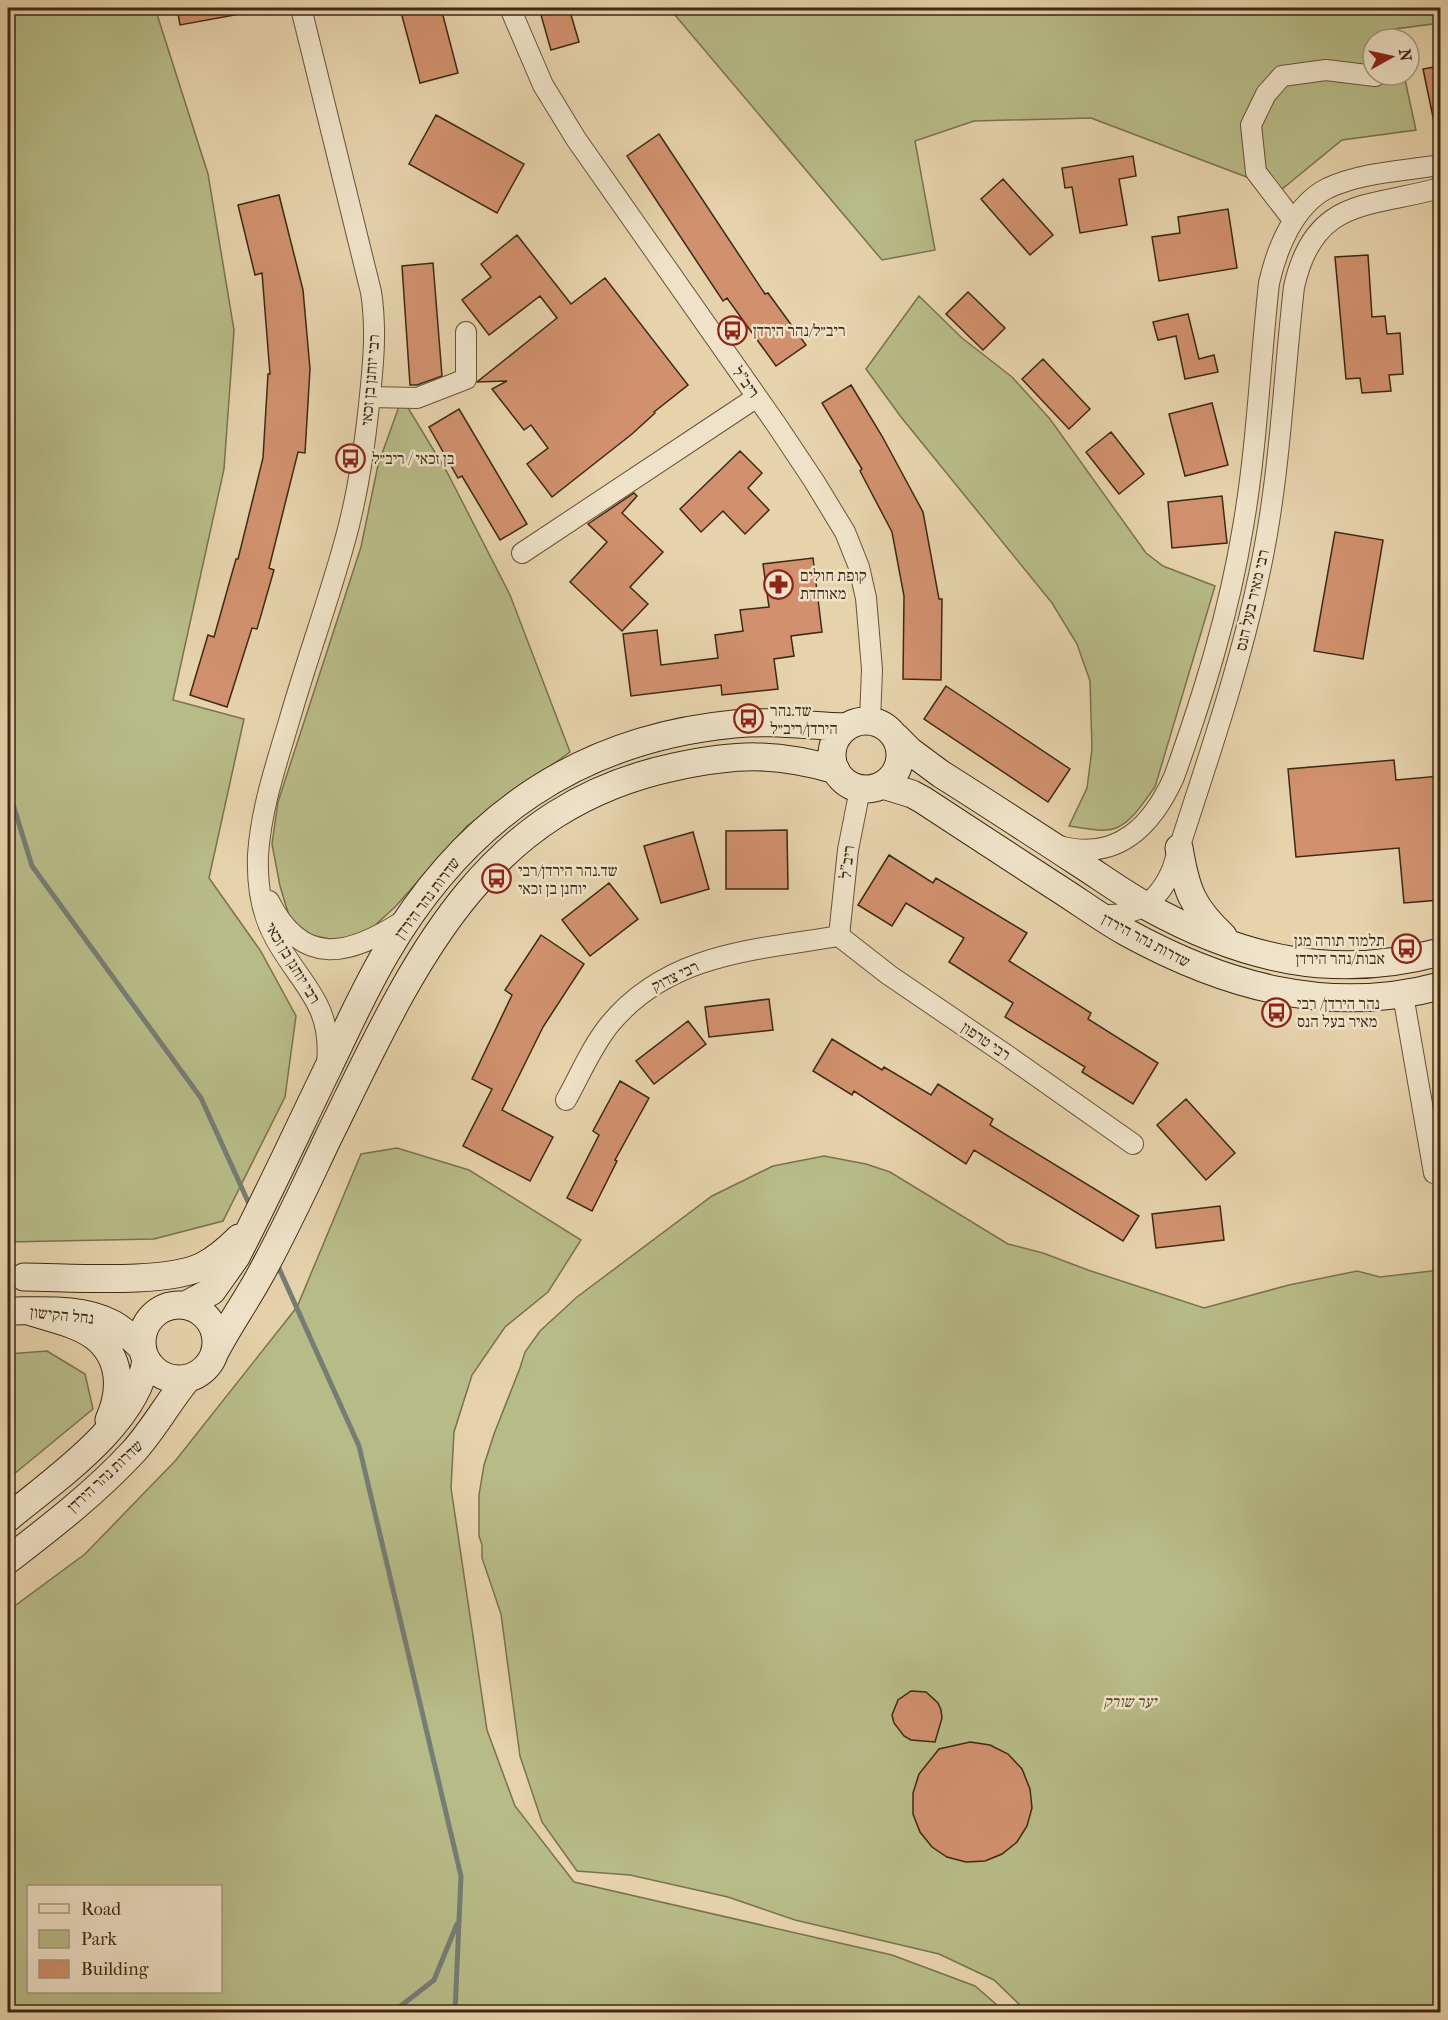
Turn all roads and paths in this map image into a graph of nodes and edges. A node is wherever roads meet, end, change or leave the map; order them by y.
1 (301, 8) edge
2 (510, 8) edge
3 (1361, 74) edge
4 (1440, 165) edge
5 (1440, 188) edge
6 (1293, 220) junction
7 (466, 332) dead end
8 (370, 397) junction
9 (757, 397) junction
10 (522, 553) dead end
11 (858, 724) junction
12 (896, 736) junction
13 (836, 770) junction
14 (872, 787) junction
15 (1048, 843) junction
16 (1179, 848) junction
17 (258, 855) junction
18 (1146, 906) junction
19 (1099, 915) junction
20 (409, 917) junction
21 (839, 936) junction
22 (1233, 945) junction
23 (1440, 952) edge
24 (1440, 986) edge
25 (1404, 995) junction
26 (327, 1071) junction
27 (566, 1100) dead end
28 (1133, 1144) dead end
29 (1434, 1173) dead end
30 (255, 1219) junction
31 (16, 1276) edge
32 (179, 1305) junction
33 (18, 1311) edge
34 (215, 1352) junction
35 (144, 1354) junction
36 (188, 1378) junction
37 (100, 1438) junction
38 (8, 1518) edge
39 (8, 1560) edge

1 - 8 street, רבי יוחנן בן זכאי
2 - 9 street, ריב"ל
3 - 6 street
4 - 6 street, רבי מאיר בעל הנס
5 - 16 street, רבי מאיר בעל הנס
6 - 15 street, רבי מאיר בעל הנס
7 - 8 street
8 - 17 street, רבי יוחנן בן זכאי
9 - 10 street
9 - 11 street, ריב"ל
11 - 12 main road
11 - 13 main road
11 - 20 main road, שדרות נהר הירדן
12 - 14 main road
12 - 15 main road, שדרות נהר הירדן
13 - 14 main road
13 - 34 main road, שדרות נהר הירדן
14 - 19 main road, שדרות נהר הירדן
14 - 21 street, ריב"ל
15 - 18 main road, שדרות נהר הירדן
16 - 18 street, רבי מאיר בעל הנס
16 - 22 main road
17 - 20 street, רבי יוחנן בן זכאי
17 - 26 street, רבי יוחנן בן זכאי
18 - 19 street, רבי מאיר בעל הנס
18 - 22 main road, שדרות נהר הירדן
19 - 25 main road, שדרות נהר הירדן
20 - 26 main road, שדרות נהר הירדן
21 - 27 street, רבי צדוק
21 - 28 street, רבי טרפון
22 - 23 main road, שדרות נהר הירדן
24 - 25 main road, שדרות נהר הירדן
25 - 29 street
26 - 30 main road, שדרות נהר הירדן
30 - 31 main road
30 - 32 main road, שדרות נהר הירדן
31 - 32 main road
32 - 34 main road
32 - 35 main road
33 - 35 main road, נחל הקישון
33 - 37 main road
34 - 36 main road
35 - 36 main road
35 - 37 main road, שדרות נהר הירדן
36 - 39 main road, שדרות נהר הירדן
37 - 38 main road, שדרות נהר הירדן

